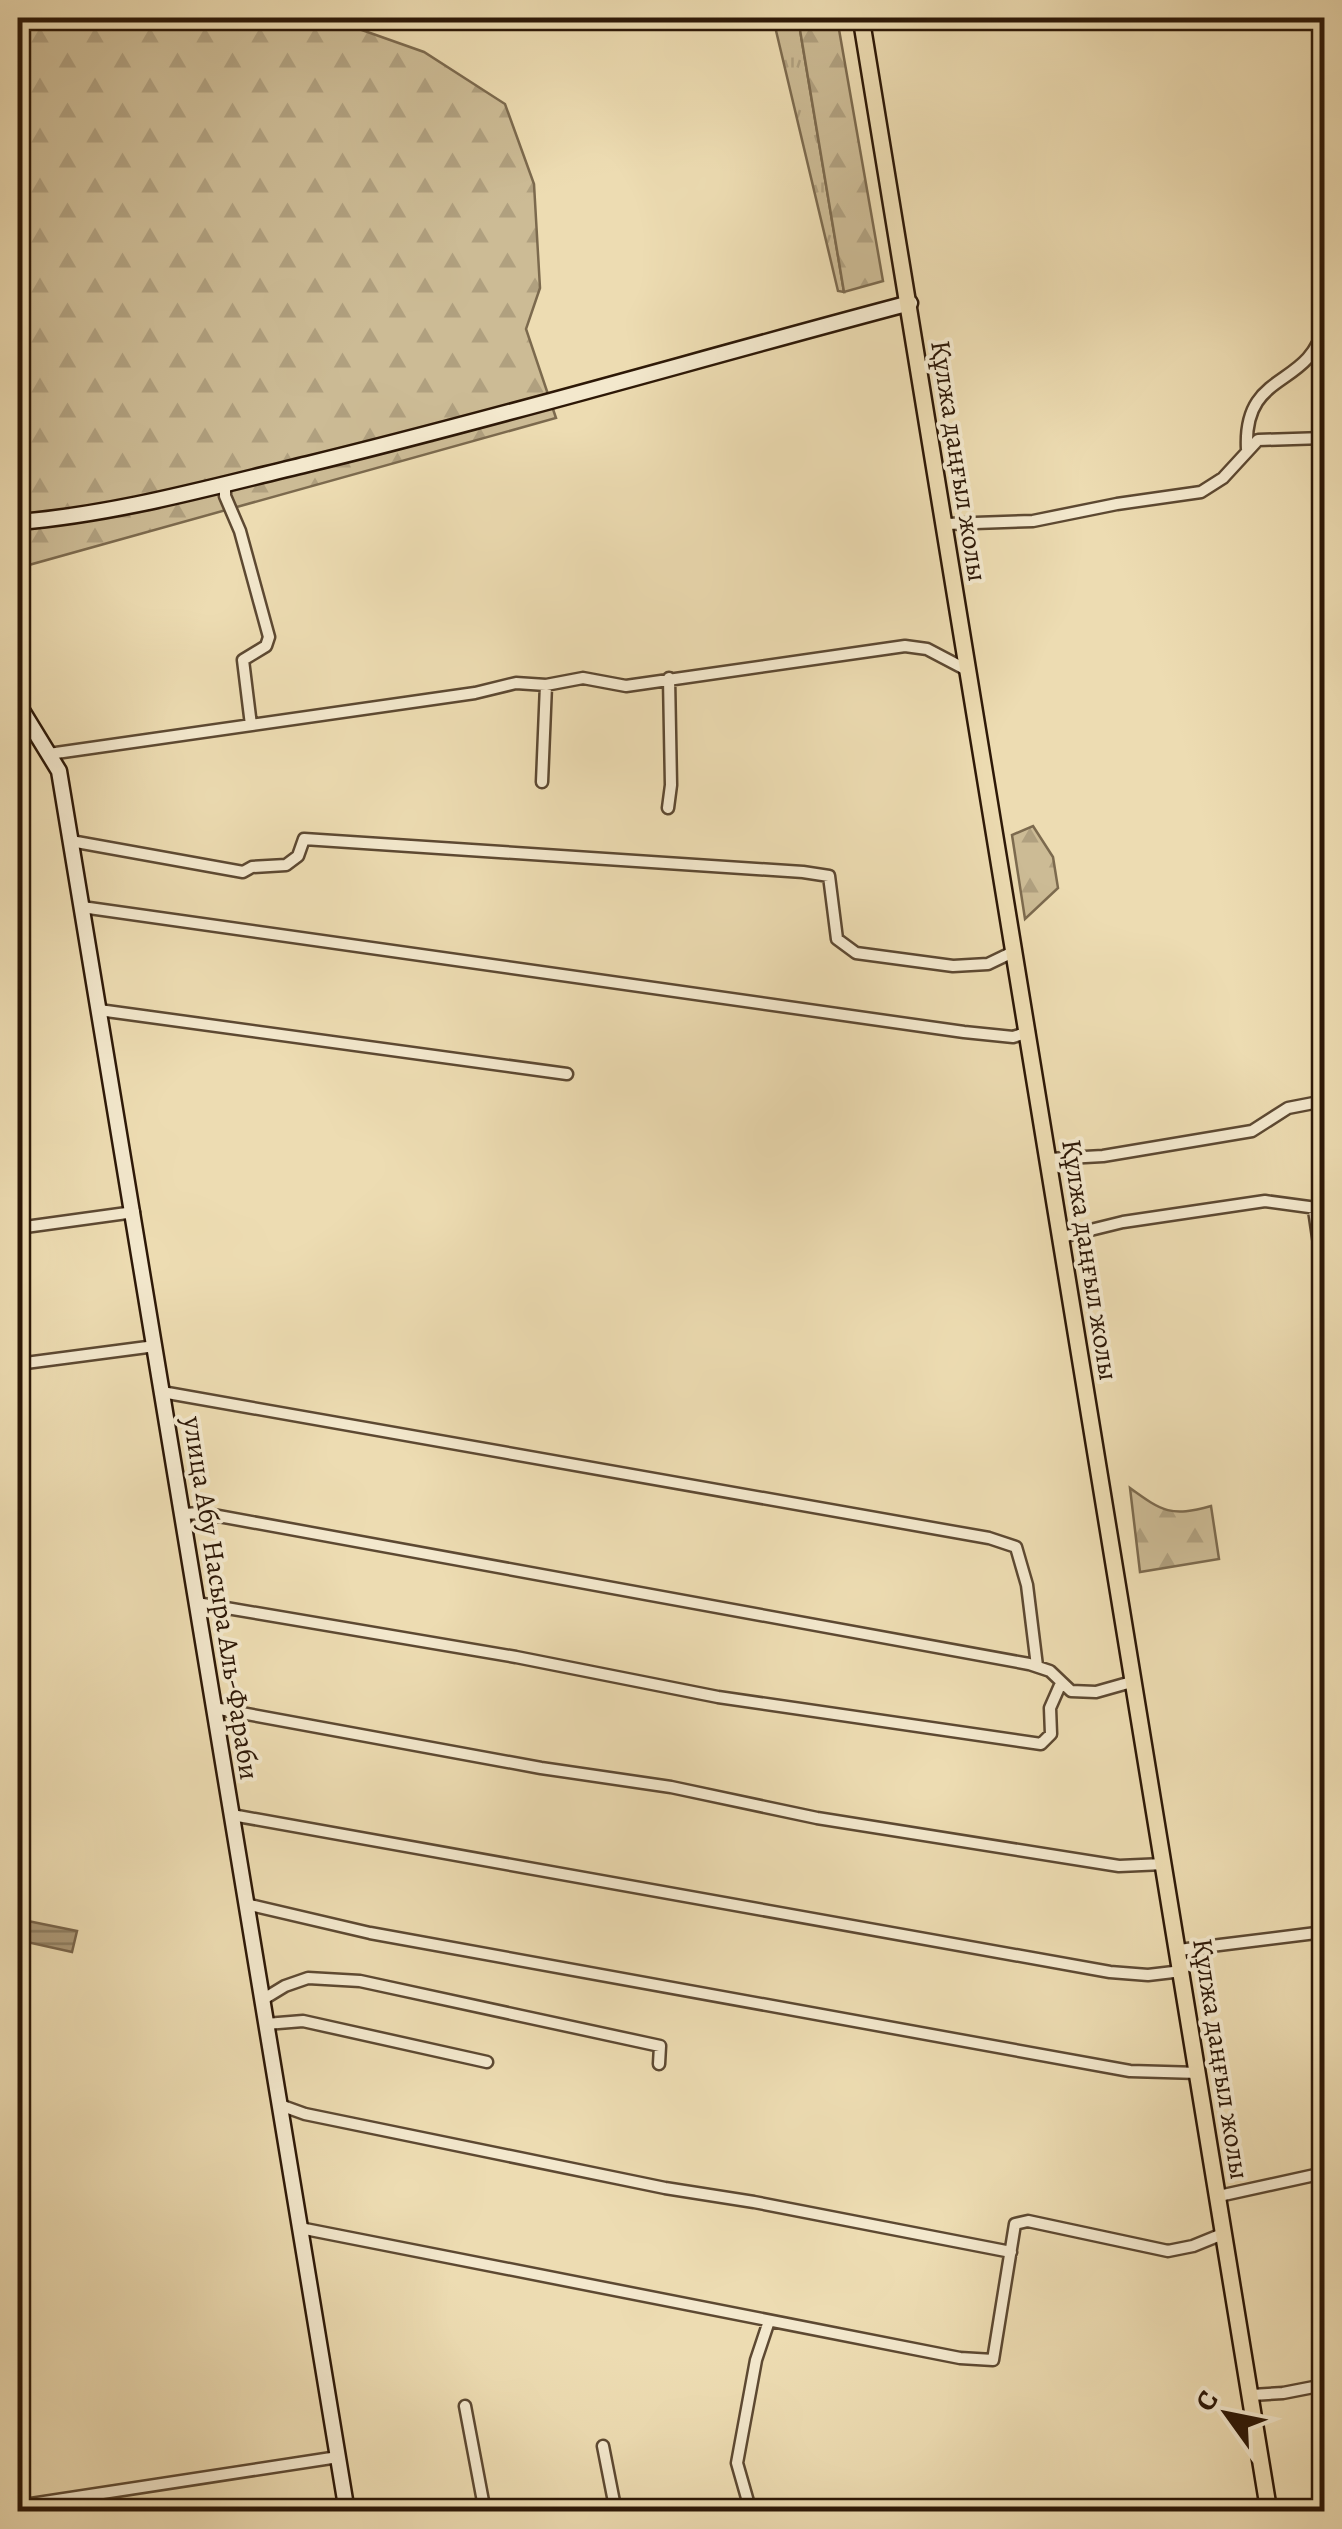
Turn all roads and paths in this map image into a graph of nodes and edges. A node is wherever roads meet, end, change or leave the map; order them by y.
1 (860, 18) edge
2 (910, 303) junction
3 (1324, 326) edge
4 (1324, 438) edge
5 (1247, 450) junction
6 (225, 484) junction
7 (18, 522) edge
8 (946, 524) junction
9 (967, 670) junction
10 (669, 678) junction
11 (546, 685) junction
12 (18, 704) edge
13 (251, 725) junction
14 (49, 754) junction
15 (542, 782) dead end
16 (668, 808) dead end
17 (71, 842) junction
18 (82, 907) junction
19 (1015, 951) junction
20 (99, 1010) junction
21 (1028, 1032) junction
22 (568, 1074) dead end
23 (1324, 1102) edge
24 (1049, 1159) junction
25 (1320, 1210) edge
26 (134, 1212) junction
27 (18, 1228) edge
28 (1062, 1238) junction
29 (1324, 1278) edge
30 (155, 1346) junction
31 (18, 1364) edge
32 (162, 1392) junction
33 (182, 1514) junction
34 (197, 1603) junction
35 (1037, 1666) junction
36 (1134, 1682) junction
37 (1061, 1683) junction
38 (214, 1708) junction
39 (232, 1815) junction
40 (1164, 1864) junction
41 (246, 1904) junction
42 (1324, 1932) edge
43 (1179, 1950) junction
44 (1182, 1971) junction
45 (262, 2000) junction
46 (266, 2024) junction
47 (487, 2062) dead end
48 (659, 2064) dead end
49 (1199, 2073) junction
50 (280, 2104) junction
51 (1324, 2172) edge
52 (1220, 2196) junction
53 (300, 2228) junction
54 (1226, 2232) junction
55 (1010, 2252) junction
56 (769, 2322) junction
57 (1324, 2385) edge
58 (1252, 2395) junction
59 (465, 2406) dead end
60 (603, 2446) dead end
61 (338, 2457) junction
62 (18, 2506) edge
63 (347, 2512) edge
64 (485, 2512) edge
65 (616, 2512) edge
66 (751, 2512) edge
67 (1269, 2512) edge

1 - 2 main road, Құлжа даңғыл жолы
2 - 6 street
2 - 8 main road, Құлжа даңғыл жолы
3 - 5 street
4 - 5 street
5 - 8 street
6 - 7 street
6 - 13 street
8 - 9 main road, Құлжа даңғыл жолы
9 - 10 street
9 - 19 main road, Құлжа даңғыл жолы
10 - 11 street
10 - 16 street
11 - 13 street
11 - 15 street
12 - 14 street, улица Абу Насыра Аль-Фараби
13 - 14 street
14 - 17 street, улица Абу Насыра Аль-Фараби
17 - 18 street, улица Абу Насыра Аль-Фараби
17 - 19 street
18 - 20 street, улица Абу Насыра Аль-Фараби
18 - 21 street
19 - 21 main road, Құлжа даңғыл жолы
20 - 22 street
20 - 26 street, улица Абу Насыра Аль-Фараби
21 - 24 main road, Құлжа даңғыл жолы
23 - 24 street
24 - 28 main road, Құлжа даңғыл жолы
25 - 28 street
25 - 29 street
26 - 27 street
26 - 30 street, улица Абу Насыра Аль-Фараби
28 - 36 main road, Құлжа даңғыл жолы
30 - 31 street
30 - 32 street, улица Абу Насыра Аль-Фараби
32 - 33 street, улица Абу Насыра Аль-Фараби
32 - 35 street
33 - 34 street, улица Абу Насыра Аль-Фараби
33 - 35 street
34 - 37 street
34 - 38 street, улица Абу Насыра Аль-Фараби
35 - 37 street
36 - 37 street
36 - 40 main road, Құлжа даңғыл жолы
38 - 39 street, улица Абу Насыра Аль-Фараби
38 - 40 street
39 - 41 street, улица Абу Насыра Аль-Фараби
39 - 44 street
40 - 43 main road, Құлжа даңғыл жолы
41 - 45 street, улица Абу Насыра Аль-Фараби
41 - 49 street
42 - 43 street
43 - 44 main road, Құлжа даңғыл жолы
44 - 49 main road, Құлжа даңғыл жолы
45 - 46 street, улица Абу Насыра Аль-Фараби
45 - 48 street
46 - 47 street
46 - 50 street, улица Абу Насыра Аль-Фараби
49 - 52 main road, Құлжа даңғыл жолы
50 - 53 street, улица Абу Насыра Аль-Фараби
50 - 55 street
51 - 52 street
52 - 54 main road, Құлжа даңғыл жолы
53 - 56 street
53 - 61 street, улица Абу Насыра Аль-Фараби
54 - 55 street
54 - 58 main road, Құлжа даңғыл жолы
55 - 56 street
56 - 66 street
57 - 58 street
58 - 67 main road, Құлжа даңғыл жолы
59 - 64 street
60 - 65 street
61 - 62 street
61 - 63 street, улица Абу Насыра Аль-Фараби

